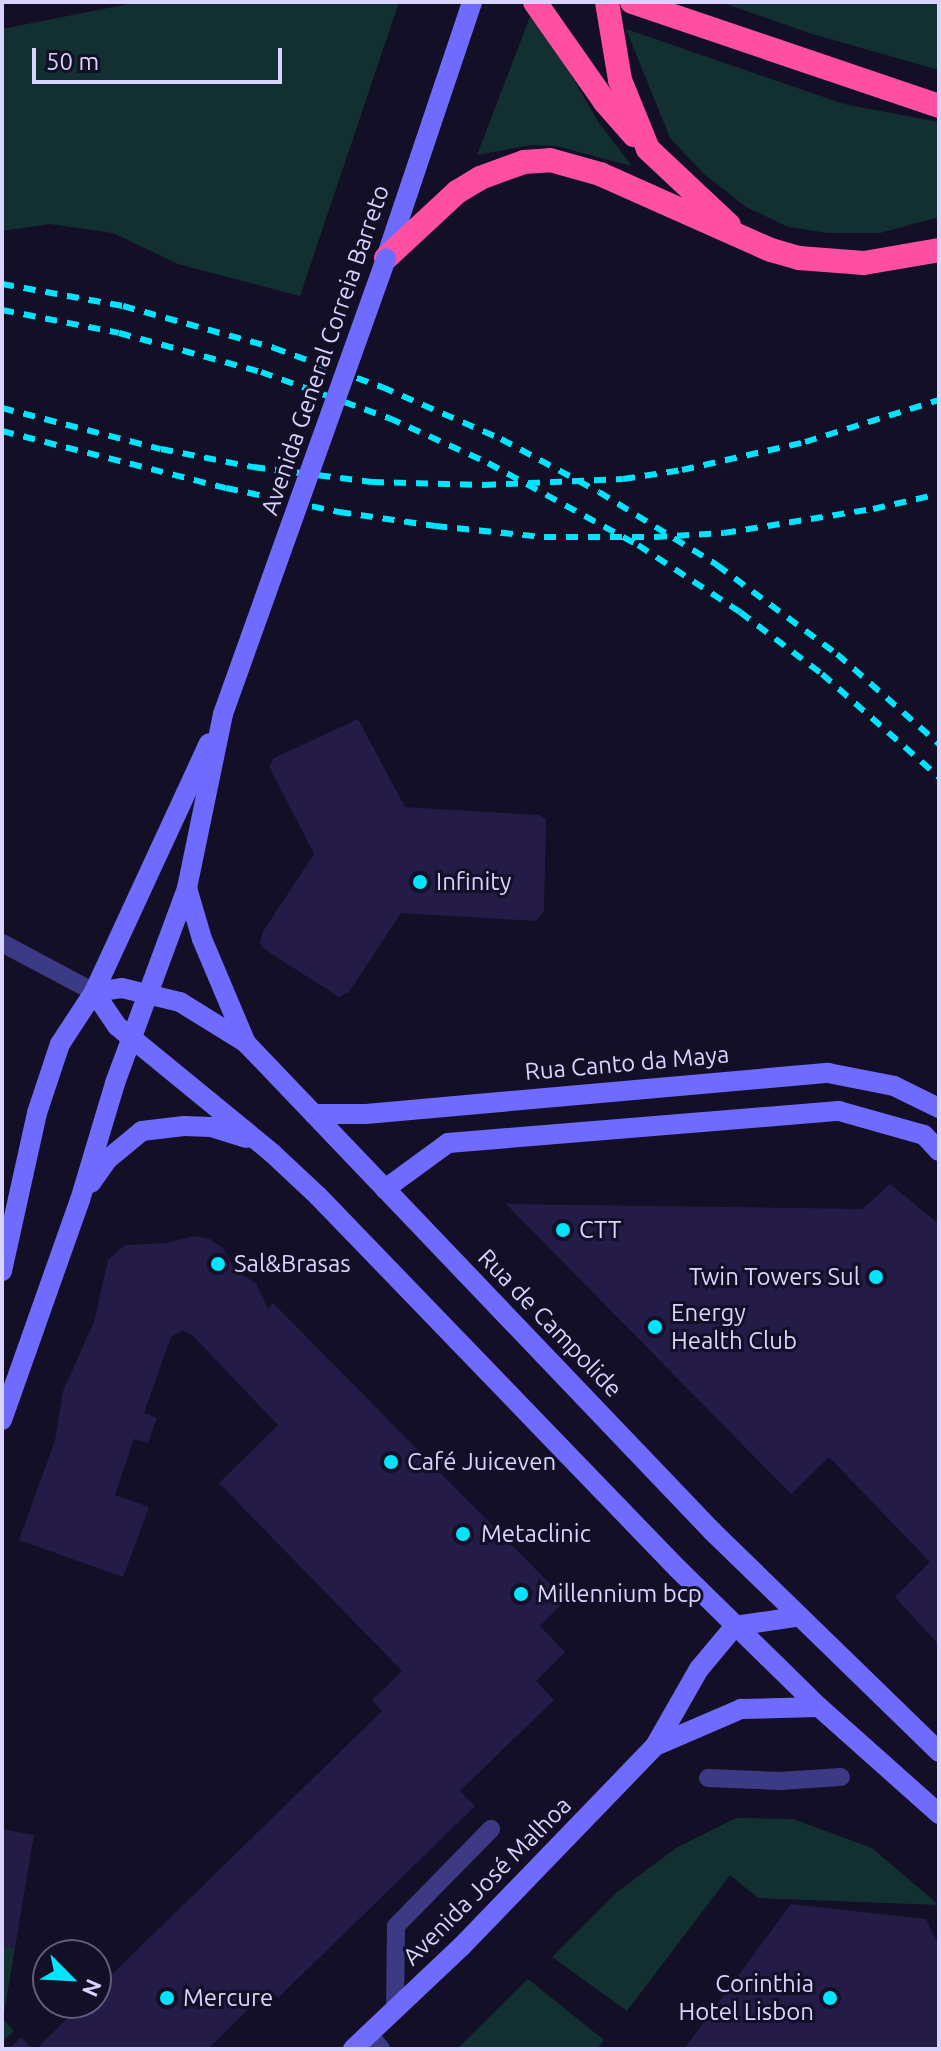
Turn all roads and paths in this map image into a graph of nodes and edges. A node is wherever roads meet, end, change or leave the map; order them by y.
1 (472, 2) edge
2 (535, 2) edge
3 (607, 2) edge
4 (632, 2) edge
5 (939, 106) edge
6 (648, 149) junction
7 (744, 239) junction
8 (939, 250) edge
9 (386, 258) junction
10 (223, 714) junction
11 (187, 888) junction
12 (2, 943) edge
13 (94, 992) junction
14 (148, 992) junction
15 (132, 1039) junction
16 (246, 1043) junction
17 (939, 1108) edge
18 (314, 1114) junction
19 (939, 1151) edge
20 (272, 1153) junction
21 (385, 1189) junction
22 (80, 1200) junction
23 (2, 1271) edge
24 (2, 1420) edge
25 (796, 1617) junction
26 (735, 1626) junction
27 (819, 1707) junction
28 (655, 1746) junction
29 (939, 1752) edge
30 (841, 1777) dead end
31 (708, 1778) dead end
32 (939, 1814) edge
33 (491, 1829) dead end
34 (395, 2008) junction
35 (367, 2044) edge

1 - 9 main road, Avenida General Correia Barreto
2 - 6 highway
3 - 6 highway
4 - 5 highway
6 - 7 highway
7 - 8 highway
7 - 9 highway
9 - 10 main road, Avenida General Correia Barreto, bridge
10 - 11 main road, Avenida General Correia Barreto
10 - 13 main road, Avenida General Correia Barreto
11 - 14 main road, Avenida General Correia Barreto
11 - 16 main road
12 - 13 lane
13 - 14 main road, Rua de Campolide
13 - 15 main road
13 - 23 main road
14 - 15 main road, Avenida General Correia Barreto
14 - 16 main road, Rua de Campolide
15 - 20 main road
15 - 22 main road
16 - 18 main road, Rua de Campolide
17 - 18 main road, Rua Canto da Maya
18 - 21 main road, Rua de Campolide
19 - 21 main road
20 - 22 main road
20 - 26 main road
21 - 25 main road, Rua de Campolide
22 - 24 main road
25 - 26 main road
25 - 29 main road, Rua de Campolide
26 - 27 main road
26 - 28 main road, Avenida José Malhoa
27 - 28 main road, Avenida José Malhoa
27 - 32 main road
28 - 34 main road, Avenida José Malhoa
30 - 31 lane
33 - 34 lane
34 - 35 main road, Avenida José Malhoa

